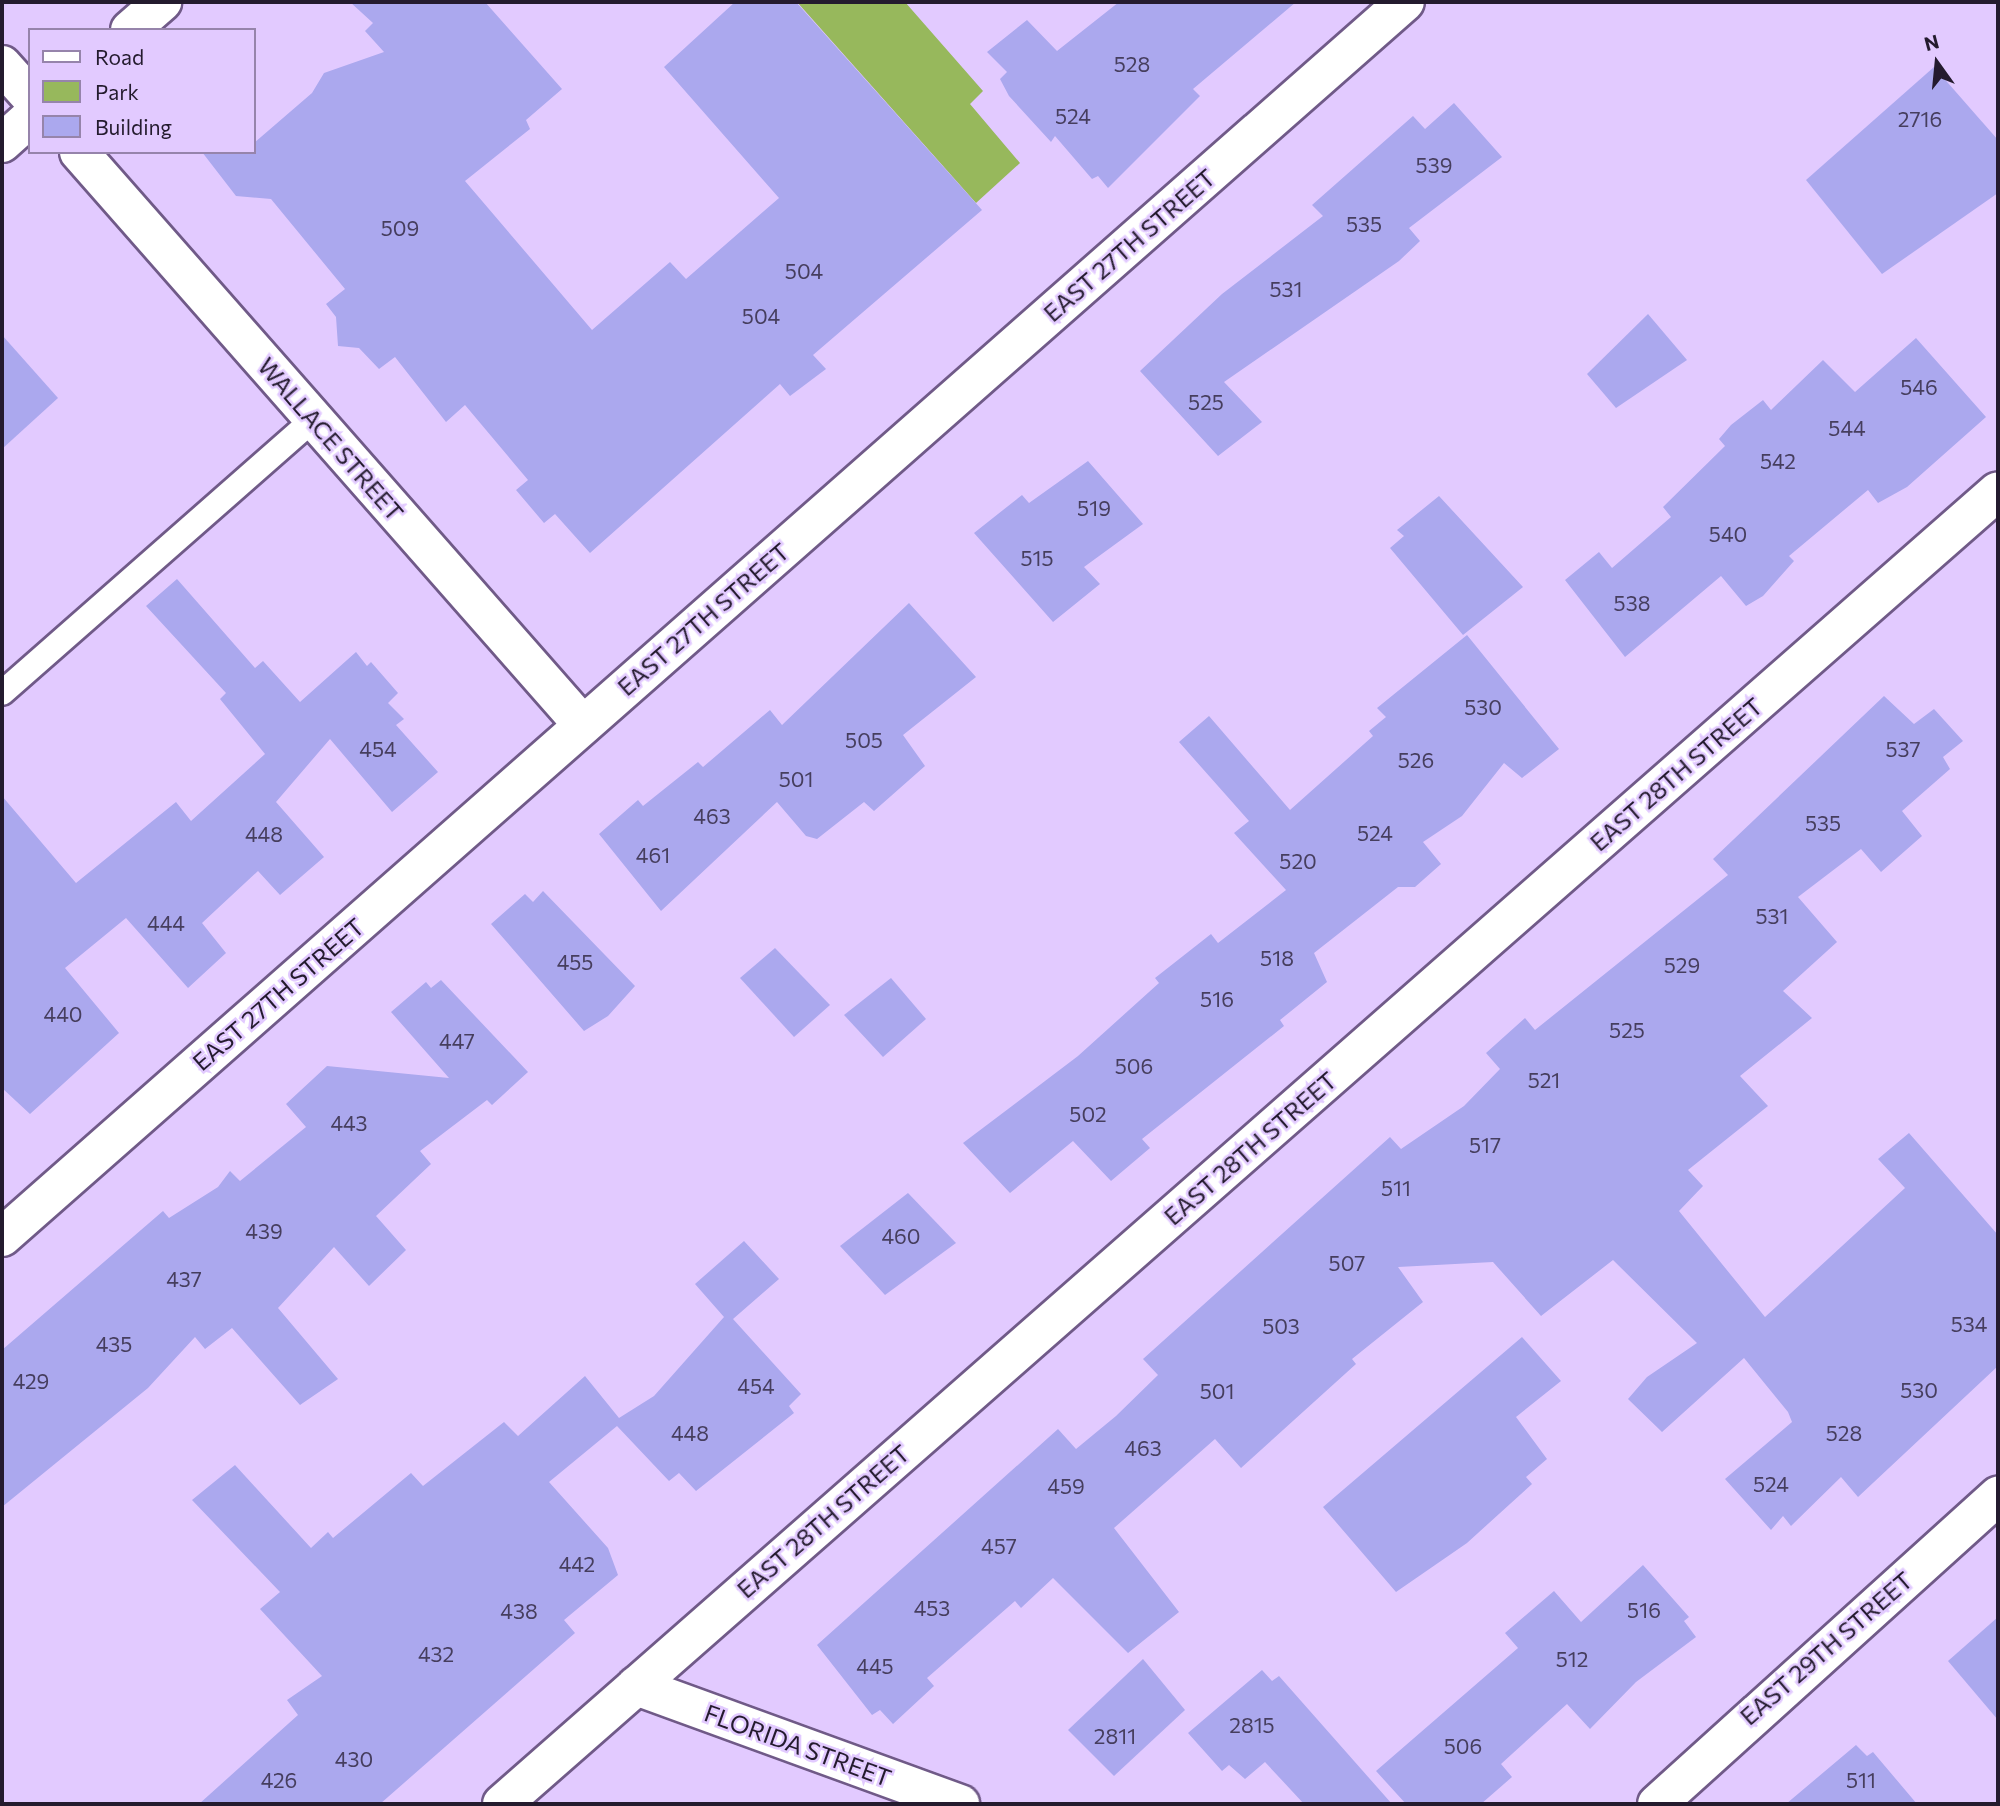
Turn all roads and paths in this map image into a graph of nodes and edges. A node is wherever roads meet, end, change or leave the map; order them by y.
1 (162, 2) edge
2 (1405, 2) edge
3 (132, 28) edge
4 (2, 65) edge
5 (28, 94) edge
6 (28, 120) edge
7 (2, 143) edge
8 (81, 154) edge
9 (314, 419) junction
10 (1998, 491) edge
11 (2, 693) edge
12 (583, 725) junction
13 (2, 1237) edge
14 (1998, 1496) edge
15 (636, 1686) junction
16 (502, 1804) edge
17 (960, 1804) edge
18 (1657, 1804) edge

1 - 3 street
2 - 12 street, EAST 27TH STREET
4 - 5 street
6 - 7 street
8 - 9 street, WALLACE STREET
9 - 11 lane
9 - 12 street, WALLACE STREET
10 - 15 street, EAST 28TH STREET
12 - 13 street, EAST 27TH STREET
14 - 18 street, EAST 29TH STREET
15 - 16 street, EAST 28TH STREET
15 - 17 street, FLORIDA STREET

